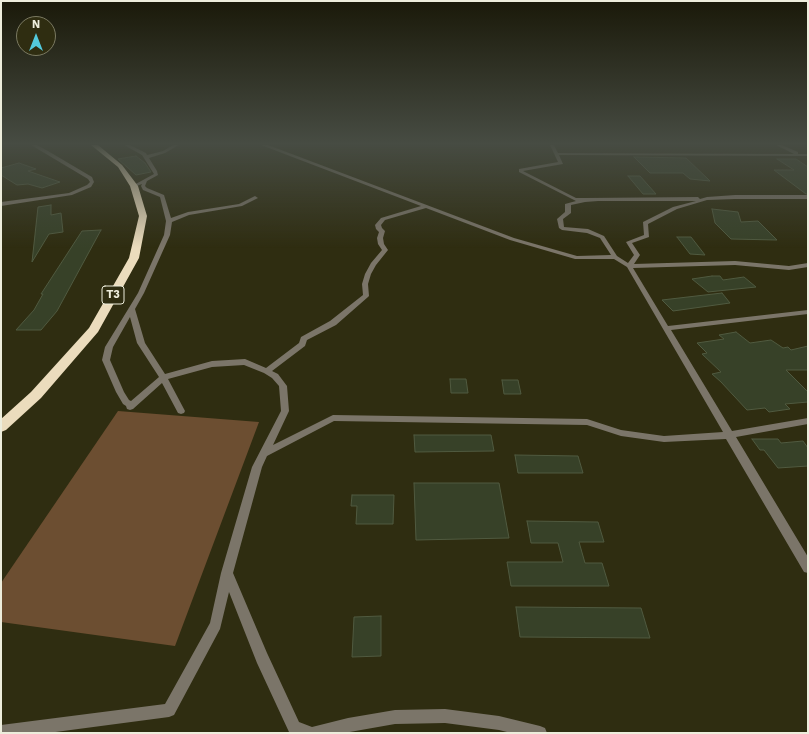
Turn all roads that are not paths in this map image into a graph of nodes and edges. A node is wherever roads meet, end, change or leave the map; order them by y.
1 (91, 179) edge
2 (129, 179) edge
3 (149, 179) edge
4 (352, 179) edge
5 (535, 179) edge
6 (145, 182) junction
7 (134, 186) junction
8 (808, 197) edge
9 (255, 198) dead end
10 (707, 199) junction
11 (585, 200) junction
12 (1, 204) edge
13 (424, 207) junction
14 (169, 221) junction
15 (615, 257) junction
16 (808, 265) edge
17 (629, 266) junction
18 (132, 309) junction
19 (808, 312) edge
20 (666, 328) junction
21 (267, 371) junction
22 (163, 378) junction
23 (181, 411) dead end
24 (808, 421) edge
25 (1, 427) edge
26 (730, 435) junction
27 (263, 454) junction
28 (808, 568) edge
29 (227, 573) junction
30 (1, 732) edge
31 (309, 733) edge
32 (315, 733) edge
33 (540, 733) edge

1 - 12 street
2 - 7 highway, T3
3 - 6 street
4 - 13 street
5 - 11 street
6 - 7 street
6 - 14 street
7 - 25 highway, T3
8 - 10 street
9 - 14 street
10 - 11 street
10 - 17 street
11 - 15 street
13 - 15 street
13 - 21 street
14 - 18 street
15 - 17 street
16 - 17 street
17 - 20 street
18 - 22 street
18 - 22 street
19 - 20 street
20 - 26 street
21 - 22 street
21 - 27 street
22 - 23 street
24 - 26 street
26 - 27 street
26 - 28 street
27 - 29 street
29 - 30 street
29 - 31 street
32 - 33 street

